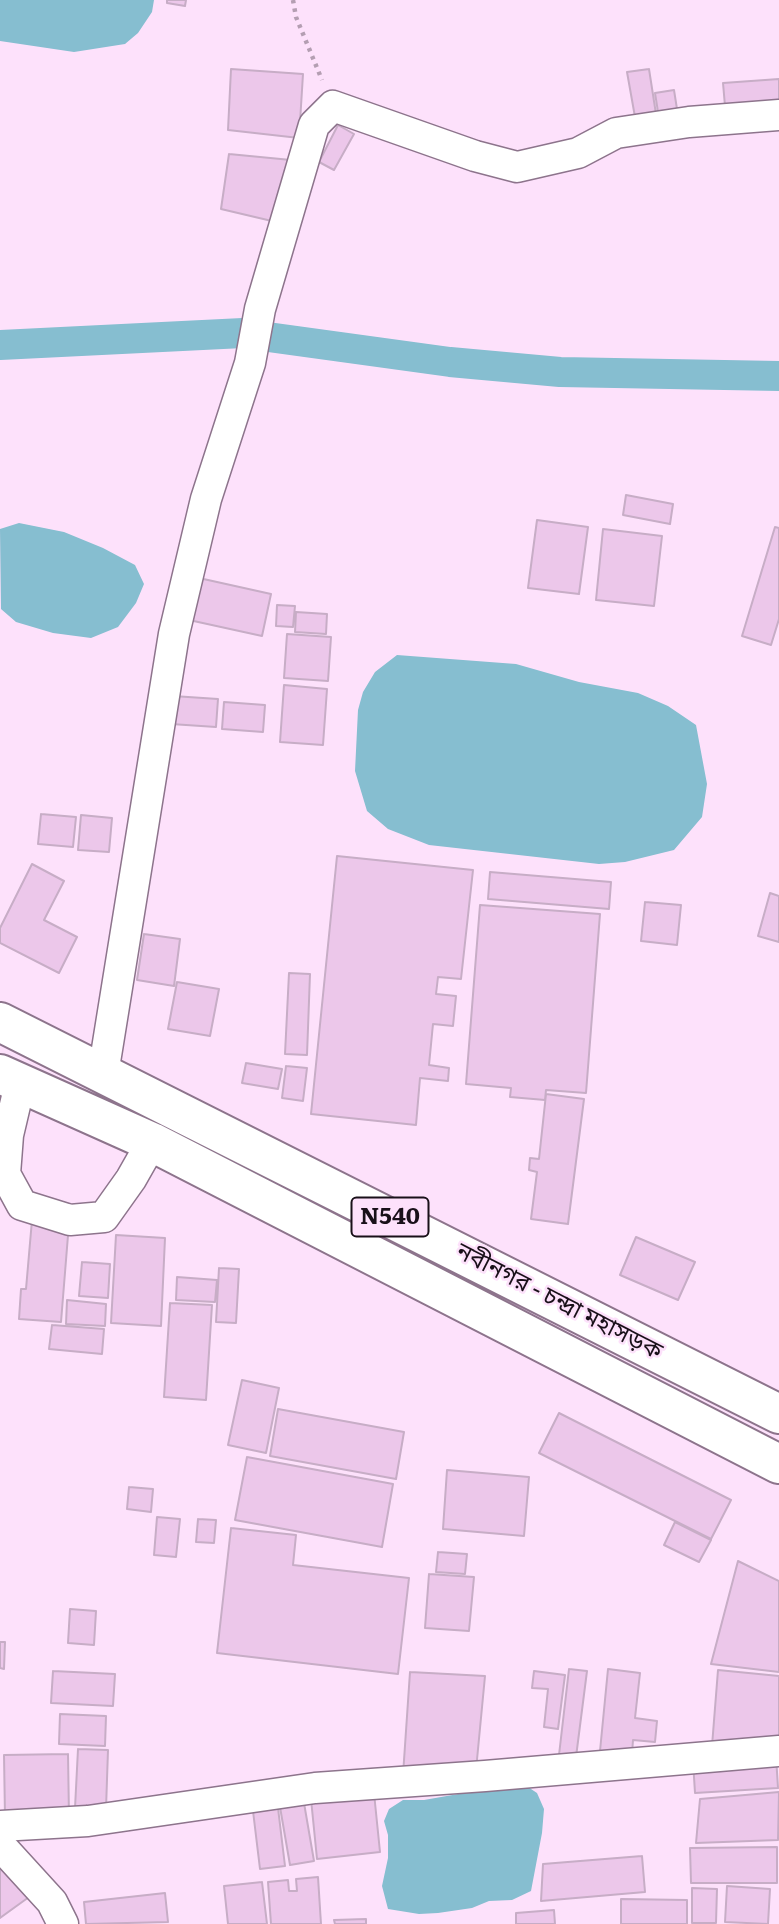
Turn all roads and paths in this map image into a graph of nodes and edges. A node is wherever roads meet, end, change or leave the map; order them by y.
1 (293, 0) edge
2 (333, 106) junction
3 (779, 115) edge
4 (0, 1022) edge
5 (103, 1074) junction
6 (10, 1079) edge
7 (152, 1142) junction
8 (779, 1414) edge
9 (779, 1464) edge
10 (779, 1751) edge
11 (0, 1826) edge
12 (0, 1845) edge
13 (63, 1924) edge

1 - 2 path
2 - 3 street
2 - 5 street
4 - 5 highway, নবীনগর - চন্দ্রা মহাসড়ক / N540
5 - 8 highway, নবীনগর - চন্দ্রা মহাসড়ক / N540
6 - 7 highway, নবীনগর - চন্দ্রা মহাসড়ক / N540
6 - 7 street
7 - 9 highway, নবীনগর - চন্দ্রা মহাসড়ক / N540
10 - 11 street
12 - 13 street

